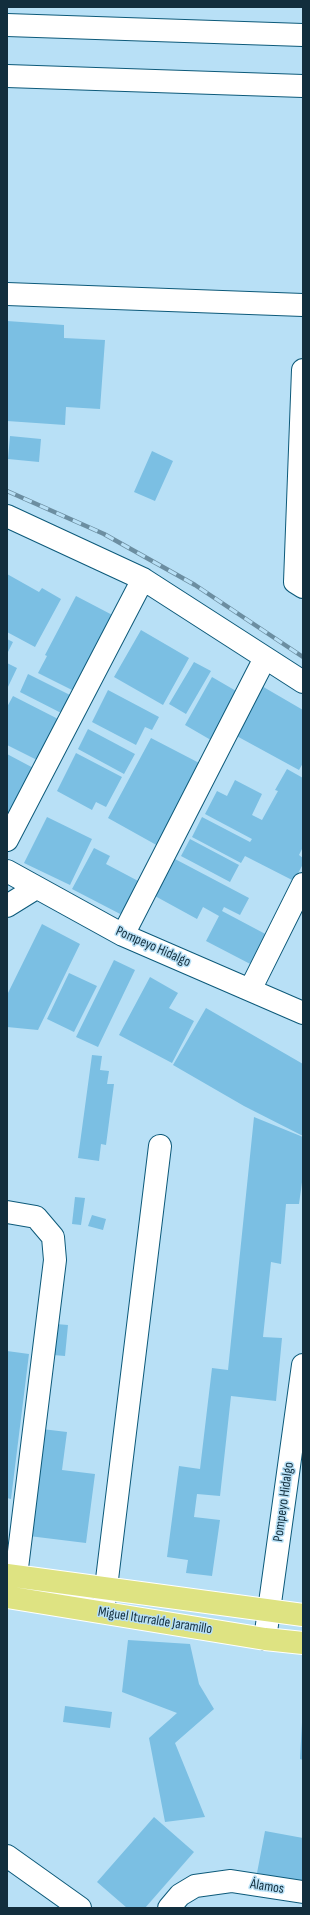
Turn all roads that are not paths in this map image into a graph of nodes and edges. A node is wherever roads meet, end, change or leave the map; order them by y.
1 (7, 25) edge
2 (303, 35) edge
3 (7, 76) edge
4 (303, 86) edge
5 (7, 294) edge
6 (303, 304) edge
7 (303, 370) edge
8 (303, 375) edge
9 (8, 518) edge
10 (143, 579) junction
11 (303, 588) edge
12 (265, 658) junction
13 (303, 682) edge
14 (7, 840) edge
15 (7, 871) edge
16 (303, 884) edge
17 (36, 888) junction
18 (7, 906) edge
19 (123, 935) junction
20 (250, 990) junction
21 (303, 1013) edge
22 (160, 1146) dead end
23 (7, 1212) edge
24 (303, 1365) edge
25 (12, 1576) edge
26 (106, 1587) junction
27 (7, 1597) edge
28 (269, 1610) junction
29 (103, 1612) junction
30 (303, 1615) edge
31 (265, 1639) junction
32 (303, 1643) edge
33 (7, 1856) edge
34 (303, 1892) edge
35 (80, 1908) edge
36 (168, 1908) edge

1 - 2 street
3 - 4 street
5 - 6 street
7 - 8 street
8 - 11 street
9 - 10 street
10 - 12 street
10 - 14 street
12 - 13 street
12 - 19 street
15 - 17 street, Pompeyo Hidalgo
16 - 20 street
17 - 18 street
17 - 19 street, Pompeyo Hidalgo
19 - 20 street, Pompeyo Hidalgo
20 - 21 street, Pompeyo Hidalgo
22 - 26 street
23 - 25 street
24 - 28 street, Pompeyo Hidalgo
25 - 26 main road, Miguel Iturralde Jaramillo
26 - 28 main road, Miguel Iturralde Jaramillo
26 - 29 street
27 - 29 main road, Miguel Iturralde Jaramillo
28 - 30 main road, Miguel Iturralde Jaramillo
28 - 31 street, Pompeyo Hidalgo
29 - 31 main road, Miguel Iturralde Jaramillo
31 - 32 main road, Miguel Iturralde Jaramillo
33 - 35 street
34 - 36 street, Álamos

